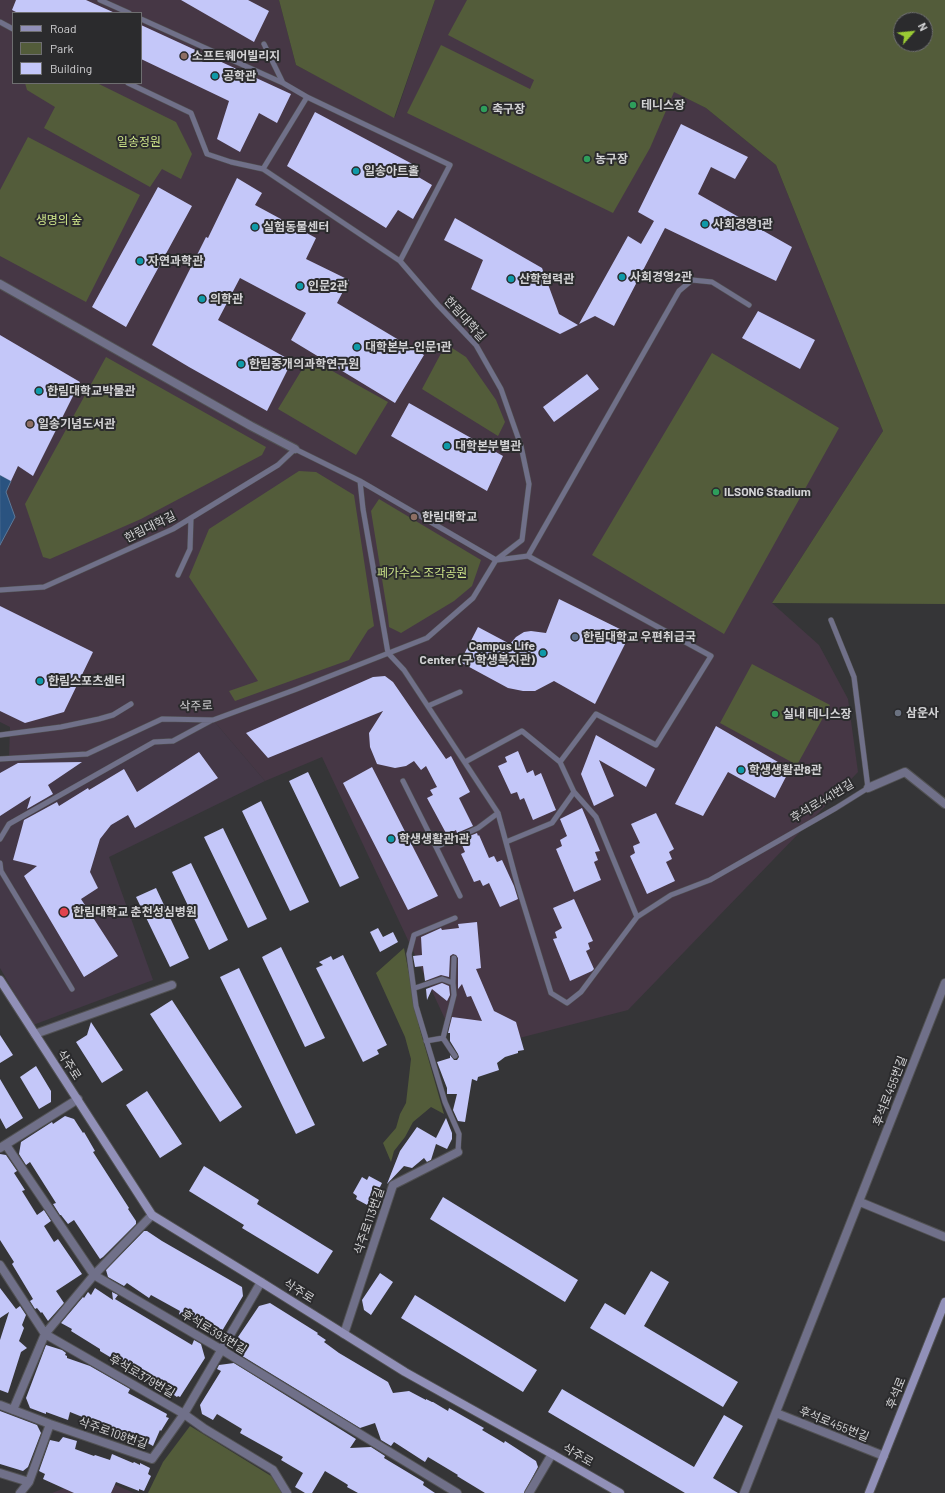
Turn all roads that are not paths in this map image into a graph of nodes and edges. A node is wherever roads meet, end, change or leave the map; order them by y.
1 (100, 0) edge
2 (127, 12) edge
3 (142, 19) edge
4 (0, 22) edge
5 (12, 28) edge
6 (264, 44) dead end
7 (283, 83) junction
8 (130, 84) edge
9 (307, 98) junction
10 (263, 169) junction
11 (400, 261) junction
12 (0, 284) edge
13 (749, 305) dead end
14 (295, 449) junction
15 (360, 481) junction
16 (191, 518) junction
17 (528, 556) junction
18 (496, 560) junction
19 (178, 575) dead end
20 (0, 590) edge
21 (831, 620) dead end
22 (388, 653) junction
23 (460, 692) dead end
24 (132, 704) dead end
25 (428, 706) junction
26 (213, 720) junction
27 (0, 735) edge
28 (0, 759) edge
29 (464, 762) junction
30 (560, 762) junction
31 (403, 781) dead end
32 (868, 788) junction
33 (574, 792) junction
34 (945, 804) edge
35 (498, 813) junction
36 (0, 839) edge
37 (506, 842) junction
38 (436, 847) junction
39 (0, 863) edge
40 (460, 896) dead end
41 (637, 917) junction
42 (455, 918) dead end
43 (454, 958) dead end
44 (0, 980) edge
45 (453, 983) junction
46 (172, 985) dead end
47 (414, 988) junction
48 (944, 988) edge
49 (72, 989) dead end
50 (35, 1034) junction
51 (443, 1038) junction
52 (426, 1040) junction
53 (455, 1056) dead end
54 (78, 1099) junction
55 (3, 1147) edge
56 (458, 1152) joint
57 (860, 1202) junction
58 (152, 1215) junction
59 (945, 1237) edge
60 (0, 1265) edge
61 (94, 1275) junction
62 (262, 1282) junction
63 (945, 1302) edge
64 (45, 1334) junction
65 (344, 1334) junction
66 (222, 1350) junction
67 (0, 1405) edge
68 (13, 1410) junction
69 (776, 1413) junction
70 (184, 1414) junction
71 (50, 1424) junction
72 (552, 1454) junction
73 (884, 1456) junction
74 (0, 1473) edge
75 (29, 1482) junction
76 (20, 1493) edge
77 (287, 1493) edge
78 (457, 1493) edge
79 (528, 1493) edge
80 (620, 1493) edge
81 (744, 1493) edge
82 (869, 1493) edge

1 - 2 lane
3 - 7 lane
4 - 5 lane
6 - 7 lane
7 - 9 lane
8 - 10 lane, 한림대학길
9 - 10 lane
9 - 11 lane
10 - 11 lane, 한림대학길
11 - 18 lane, 한림대학길
12 - 14 street
13 - 17 lane
14 - 15 lane
14 - 16 lane, 한림대학길
15 - 18 lane
15 - 22 lane
16 - 19 lane
16 - 20 lane, 한림대학길
17 - 18 lane
17 - 30 lane
18 - 22 lane, 삭주로
21 - 32 lane
22 - 25 lane
22 - 26 lane, 삭주로
23 - 25 lane
24 - 27 lane
25 - 29 lane
26 - 28 lane, 삭주로
26 - 36 lane
29 - 30 lane
29 - 35 lane
30 - 33 lane
31 - 38 lane
32 - 34 street, 후석로441번길
32 - 41 lane, 후석로441번길
33 - 37 lane
33 - 41 lane
35 - 37 lane
35 - 38 lane
37 - 41 lane
38 - 40 lane
39 - 49 lane
42 - 47 lane
43 - 45 lane
44 - 50 street, 삭주로
45 - 47 lane
45 - 51 lane
46 - 50 street
47 - 52 lane
48 - 57 street, 후석로455번길
50 - 54 street, 삭주로
51 - 52 lane
51 - 53 lane
52 - 56 lane
54 - 55 street
54 - 58 street, 삭주로
55 - 61 street, 후석로393번길
56 - 65 street, 삭주로113번길
57 - 59 street
57 - 69 street, 후석로455번길
58 - 61 street
58 - 62 street, 삭주로
60 - 64 street, 후석로379번길
61 - 64 street
61 - 66 street, 후석로393번길
62 - 65 street, 삭주로
62 - 66 street, 삭주로108번길
63 - 73 street, 후석로
64 - 68 street
64 - 70 street, 후석로379번길
65 - 72 street, 삭주로
66 - 70 street, 삭주로108번길
66 - 78 street, 후석로393번길
67 - 68 street, 삭주로108번길
68 - 71 street, 삭주로108번길
69 - 73 street, 후석로455번길
69 - 81 street, 후석로455번길
70 - 71 street, 삭주로108번길
70 - 77 street, 후석로379번길
71 - 75 street
72 - 79 street
72 - 80 street, 삭주로
73 - 82 street, 후석로
74 - 75 street
75 - 76 street

